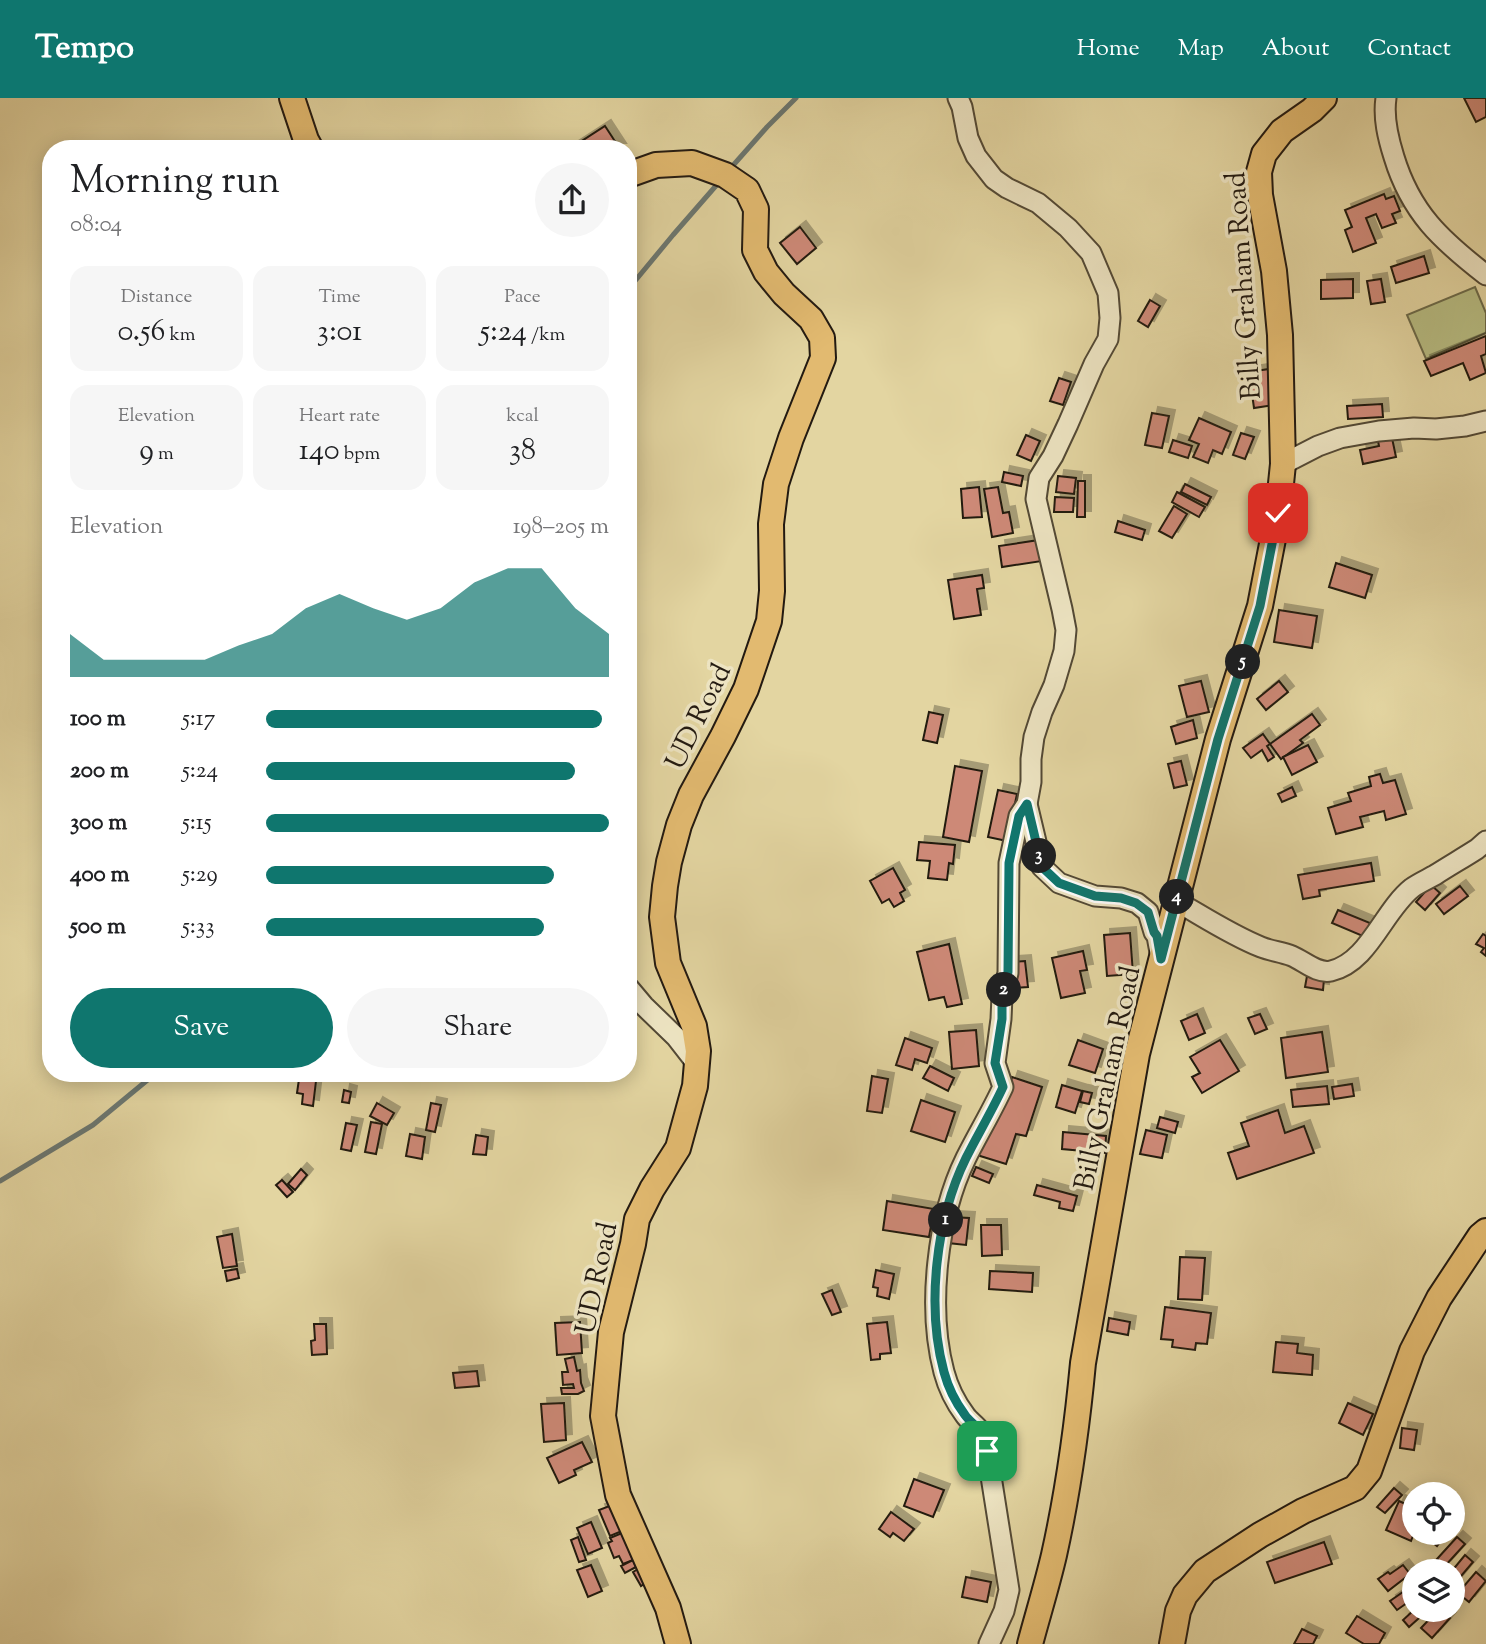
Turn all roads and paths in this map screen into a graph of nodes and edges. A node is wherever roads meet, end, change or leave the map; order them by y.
1 (292, 98) edge
2 (958, 98) edge
3 (1324, 98) edge
4 (1386, 98) edge
5 (306, 140) edge
6 (637, 172) edge
7 (1486, 275) edge
8 (1486, 421) edge
9 (1283, 464) junction
10 (1027, 804) junction
11 (1486, 841) edge
12 (1176, 901) junction
13 (1161, 959) junction
14 (637, 997) edge
15 (696, 1064) junction
16 (1486, 1231) edge
17 (678, 1644) edge
18 (989, 1644) edge
19 (1030, 1644) edge
20 (1172, 1644) edge

1 - 5 main road
2 - 10 street
3 - 9 main road, Billy Graham Road
4 - 7 street
6 - 15 main road, UD Road
8 - 9 street
9 - 12 main road, Billy Graham Road
10 - 13 street
10 - 18 street
11 - 12 street
12 - 13 main road, Billy Graham Road
13 - 19 main road, Billy Graham Road
14 - 15 street
15 - 17 main road, UD Road
16 - 20 main road

